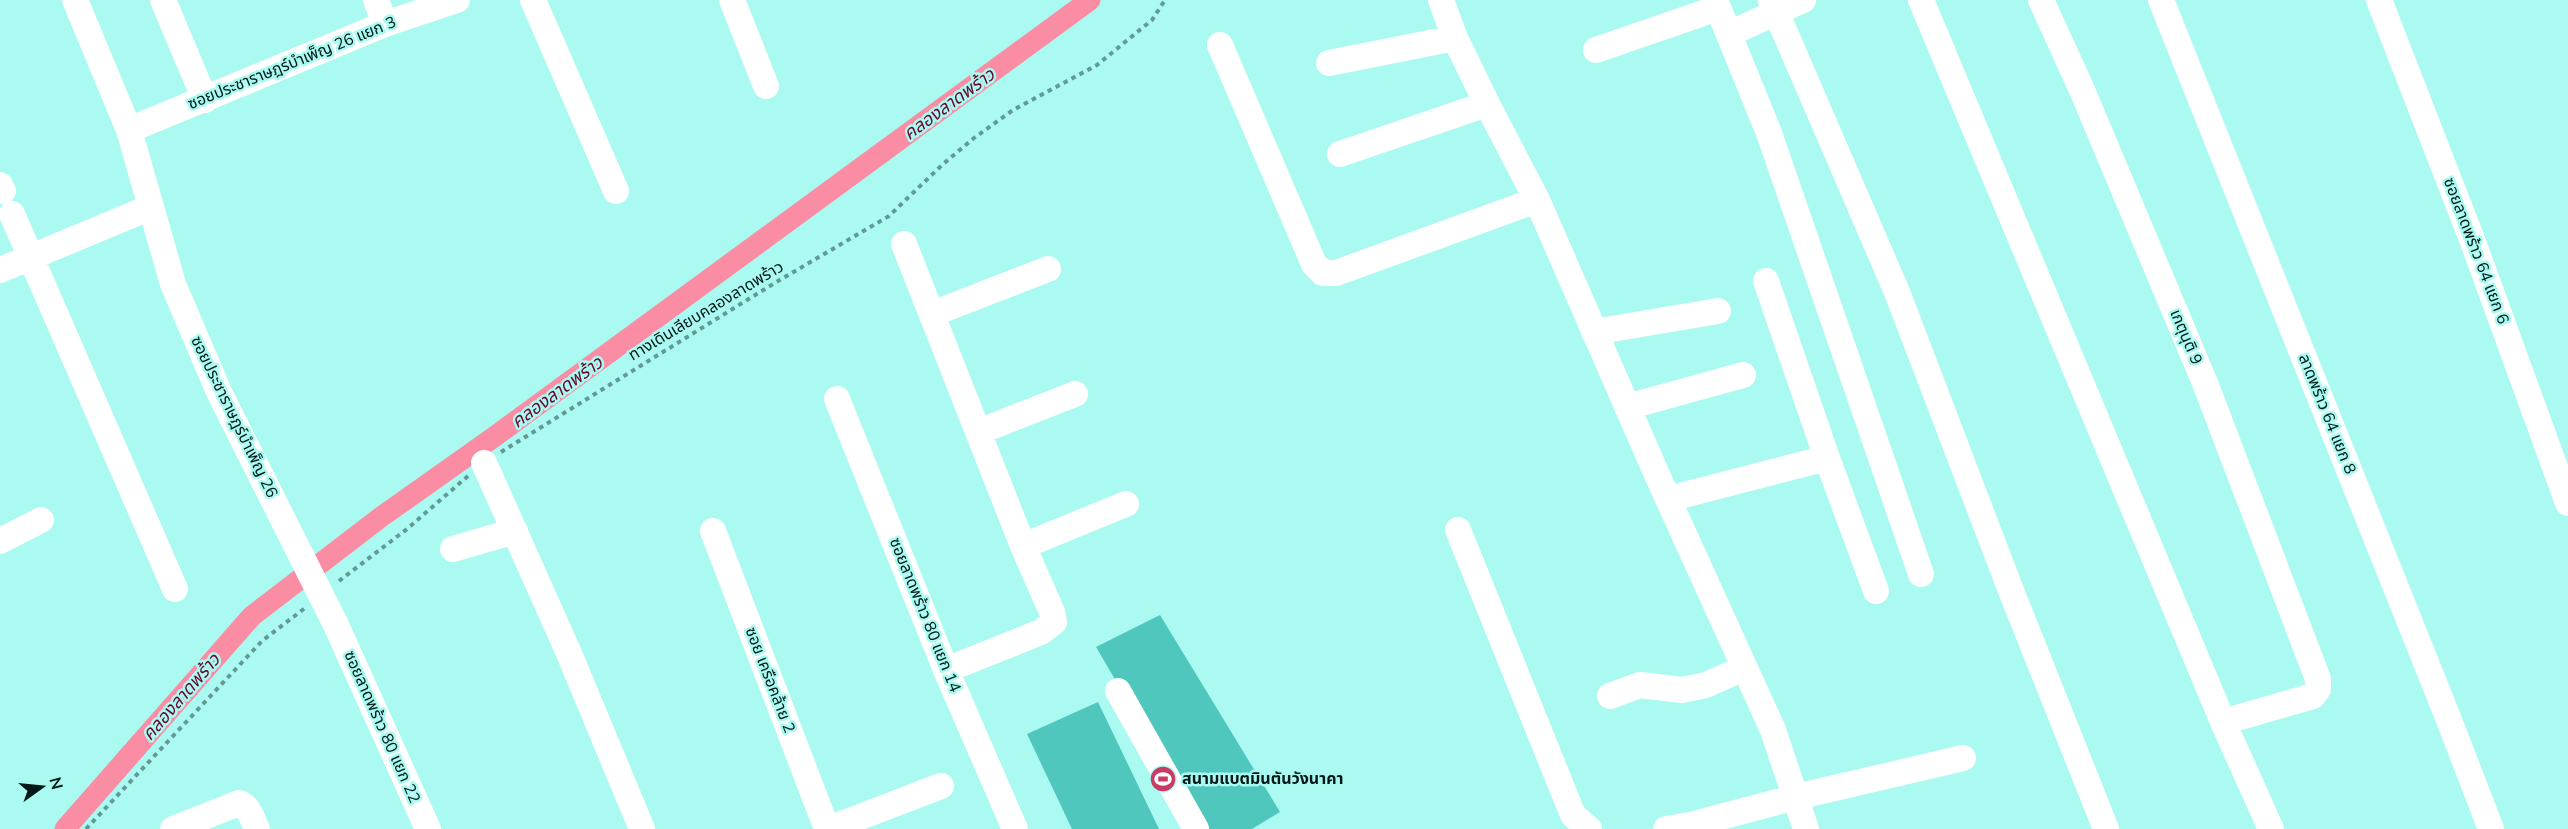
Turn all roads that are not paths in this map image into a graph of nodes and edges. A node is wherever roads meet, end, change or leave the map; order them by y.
1 (75, 0) edge
2 (163, 0) edge
3 (375, 0) edge
4 (457, 0) edge
5 (533, 0) edge
6 (732, 0) edge
7 (1441, 0) edge
8 (1803, 0) edge
9 (1921, 0) edge
10 (2041, 0) edge
11 (2161, 0) edge
12 (2379, 0) edge
13 (1716, 4) edge
14 (1773, 6) edge
15 (386, 24) junction
16 (1729, 34) junction
17 (1455, 38) junction
18 (1220, 45) dead end
19 (1596, 50) dead end
20 (1329, 63) dead end
21 (766, 86) dead end
22 (205, 100) junction
23 (1487, 104) junction
24 (129, 130) junction
25 (1340, 154) dead end
26 (616, 191) dead end
27 (5, 197) edge
28 (1537, 200) junction
29 (151, 207) junction
30 (904, 244) dead end
31 (32, 257) junction
32 (1048, 268) dead end
33 (0, 270) edge
34 (1766, 280) dead end
35 (1718, 310) dead end
36 (932, 315) junction
37 (1594, 332) junction
38 (1743, 375) dead end
39 (1075, 394) dead end
40 (837, 399) dead end
41 (1627, 407) junction
42 (978, 432) junction
43 (1827, 458) junction
44 (484, 463) road end
45 (1668, 498) junction
46 (2568, 502) edge
47 (1126, 504) dead end
48 (41, 520) dead end
49 (1458, 530) dead end
50 (514, 531) junction
51 (713, 531) dead end
52 (0, 541) edge
53 (1023, 546) junction
54 (453, 549) dead end
55 (1921, 574) dead end
56 (175, 589) dead end
57 (1876, 591) dead end
58 (336, 625) joint
59 (1744, 668) junction
60 (946, 670) junction
61 (1118, 691) dead end
62 (1610, 696) dead end
63 (2223, 722) junction
64 (1963, 758) dead end
65 (941, 786) dead end
66 (1796, 797) junction
67 (172, 829) edge
68 (257, 829) edge
69 (428, 829) edge
70 (642, 829) edge
71 (828, 829) edge
72 (1015, 829) edge
73 (1196, 829) edge
74 (1588, 829) edge
75 (1666, 829) edge
76 (1806, 829) edge
77 (2106, 829) edge
78 (2271, 829) edge
79 (2491, 829) edge

1 - 24 street, ซอยประชาราษฎร์บำเพ็ญ 26
2 - 22 street
3 - 15 street
4 - 15 street, ซอยประชาราษฎร์บำเพ็ญ 26 แยก 3
5 - 26 street
6 - 21 street
7 - 17 street
8 - 14 street
9 - 63 street
10 - 63 street, เกตุนุติ 9
11 - 79 street, ลาดพร้าว 64 แยก 8
12 - 46 street, ซอยลาดพร้าว 64 แยก 6
13 - 16 street
13 - 19 street
14 - 16 street
14 - 77 street
15 - 22 street, ซอยประชาราษฎร์บำเพ็ญ 26 แยก 3
16 - 55 street
17 - 20 street
17 - 23 street
18 - 28 street
22 - 24 street, ซอยประชาราษฎร์บำเพ็ญ 26 แยก 3
23 - 25 street
23 - 28 street
24 - 29 street, ซอยประชาราษฎร์บำเพ็ญ 26
27 - 31 street
28 - 37 street
29 - 31 street
29 - 58 street, ซอยประชาราษฎร์บำเพ็ญ 26
30 - 36 street
31 - 33 street
31 - 56 street
32 - 36 street
34 - 43 street
35 - 37 street
36 - 42 street
37 - 41 street
38 - 41 street
39 - 42 street
40 - 60 street, ซอยลาดพร้าว 80 แยก 14
41 - 45 street
42 - 53 street
43 - 45 street
43 - 57 street
44 - 50 street
45 - 59 street
47 - 53 street
48 - 52 street
49 - 74 street
50 - 54 street
50 - 70 street
51 - 71 street, ซอย เครือคล้าย 2
53 - 60 street
58 - 69 street, ซอยลาดพร้าว 80 แยก 22
59 - 62 street
59 - 66 street
60 - 72 street, ซอยลาดพร้าว 80 แยก 14
61 - 73 street
63 - 78 street
64 - 66 street
65 - 71 street
66 - 75 street
66 - 76 street
67 - 68 street

